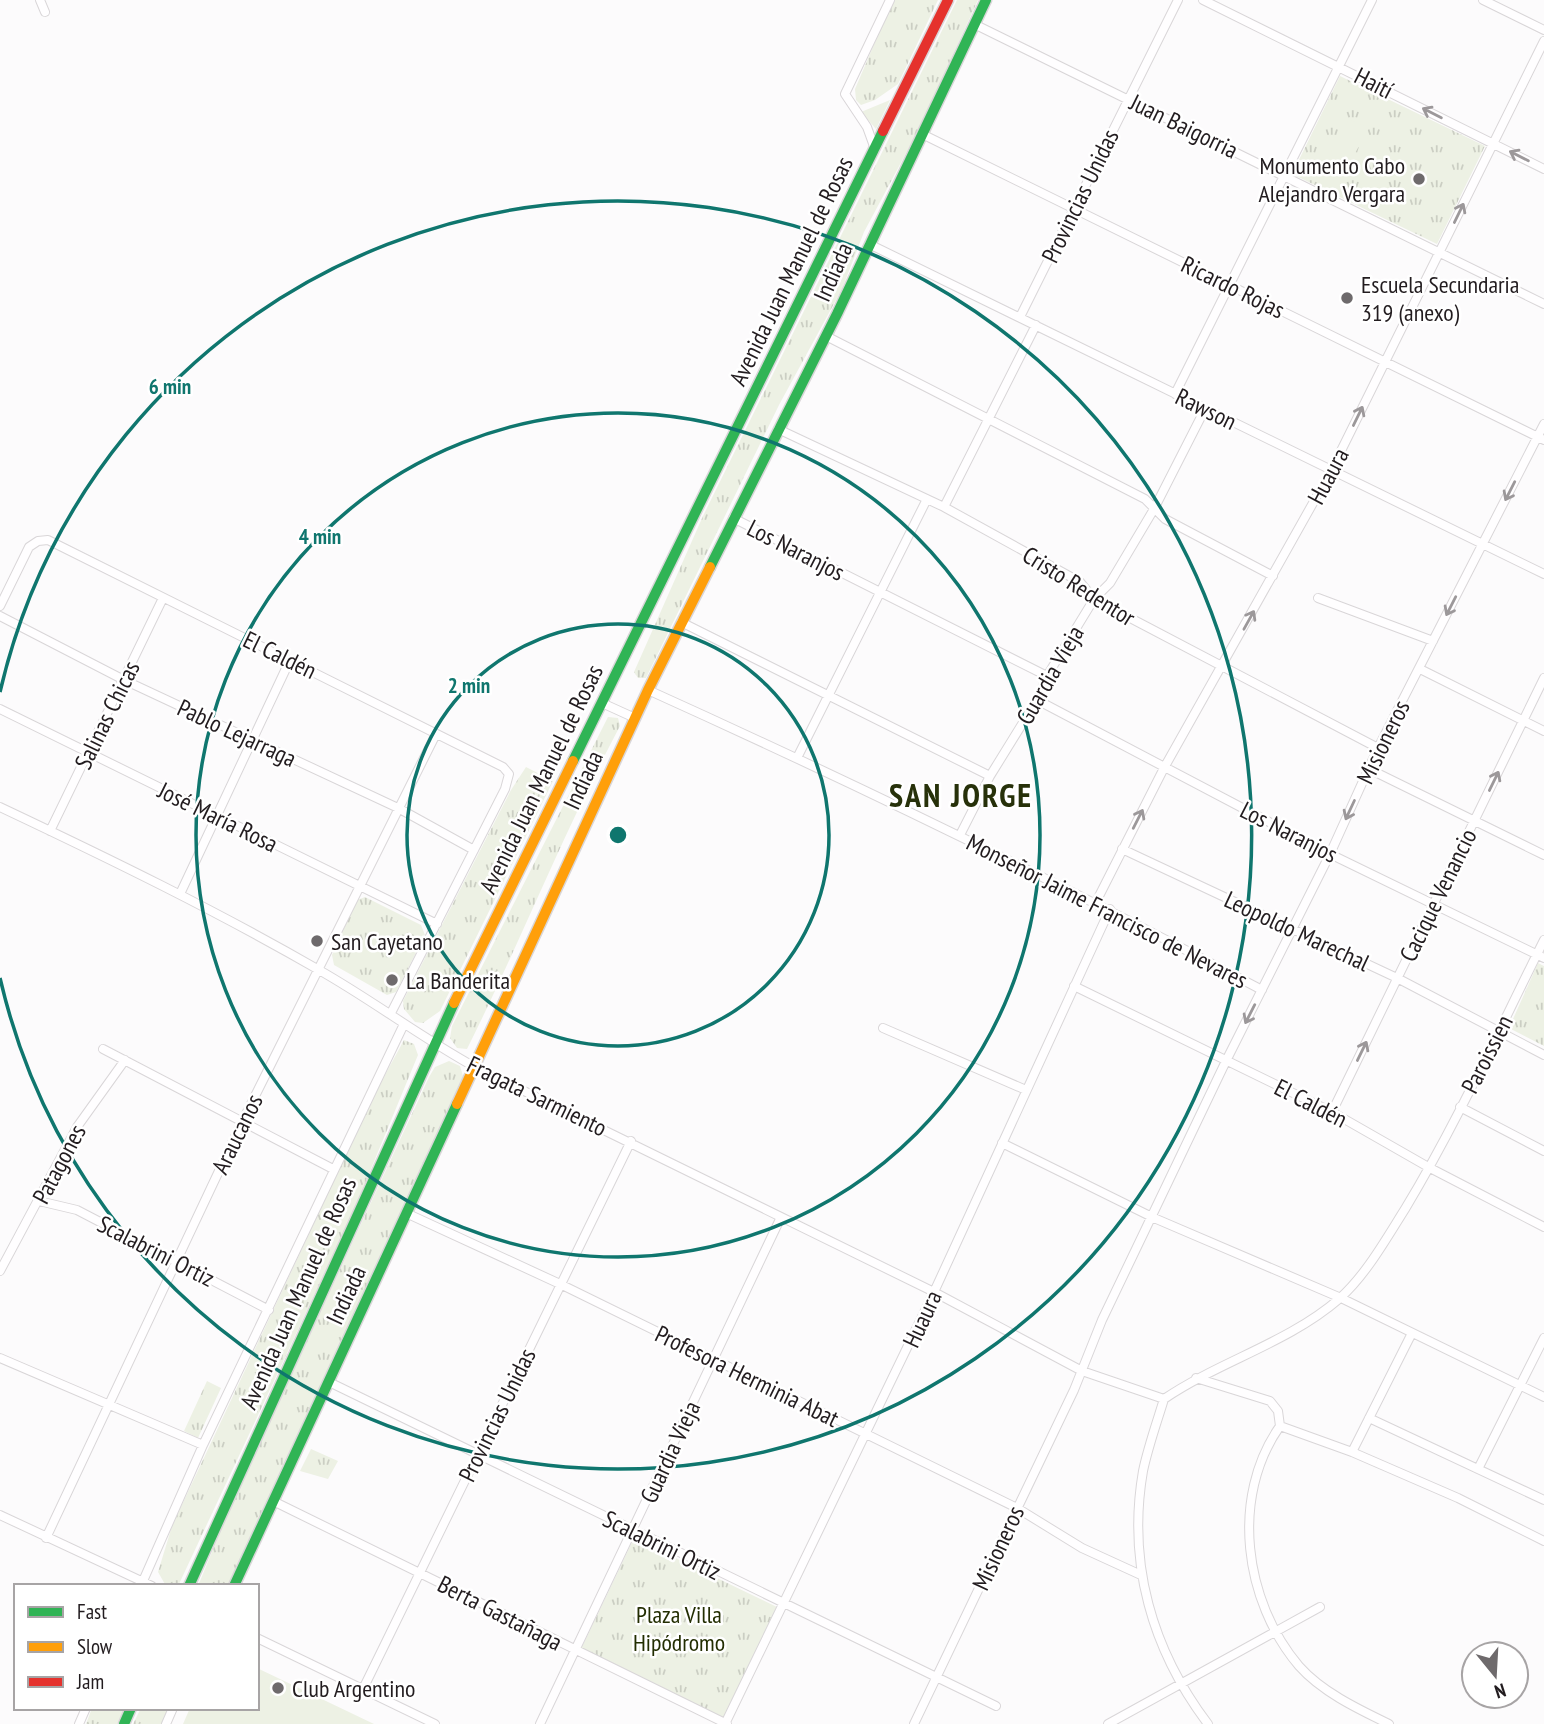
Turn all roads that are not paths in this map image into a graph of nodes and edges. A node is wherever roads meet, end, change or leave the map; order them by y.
1 (40, 0) edge
2 (890, 0) edge
3 (948, 0) edge
4 (986, 0) edge
5 (1178, 0) edge
6 (1203, 0) edge
7 (1372, 0) edge
8 (1483, 0) edge
9 (45, 12) dead end
10 (974, 24) junction
11 (1544, 30) edge
12 (1544, 41) edge
13 (1339, 65) junction
14 (1129, 99) junction
15 (922, 134) junction
16 (1493, 144) junction
17 (875, 149) junction
18 (1544, 169) edge
19 (1283, 175) junction
20 (1075, 207) junction
21 (869, 244) junction
22 (1439, 252) junction
23 (1229, 285) junction
24 (1544, 304) edge
25 (1020, 317) junction
26 (1035, 325) junction
27 (826, 336) junction
28 (1385, 362) junction
29 (1175, 394) junction
30 (1205, 410) junction
31 (988, 419) junction
32 (1544, 425) edge
33 (778, 429) junction
34 (1541, 438) edge
35 (1331, 471) junction
36 (927, 499) junction
37 (944, 507) junction
38 (1154, 509) junction
39 (733, 517) junction
40 (1482, 546) junction
41 (1544, 574) edge
42 (1273, 576) junction
43 (880, 592) junction
44 (163, 598) junction
45 (1318, 598) dead end
46 (1094, 599) junction
47 (0, 606) edge
48 (0, 616) edge
49 (681, 622) junction
50 (1433, 641) junction
51 (290, 660) junction
52 (1222, 668) junction
53 (1420, 669) junction
54 (1047, 676) junction
55 (1544, 678) edge
56 (124, 680) junction
57 (648, 691) junction
58 (828, 695) junction
59 (1037, 700) junction
60 (602, 702) junction
61 (0, 709) edge
62 (635, 718) junction
63 (1523, 722) junction
64 (1544, 731) edge
65 (436, 734) junction
66 (252, 741) junction
67 (1378, 748) junction
68 (89, 754) junction
69 (797, 758) junction
70 (1164, 768) junction
71 (1368, 769) junction
72 (990, 776) junction
73 (0, 807) edge
74 (398, 808) junction
75 (218, 815) junction
76 (1474, 821) junction
77 (50, 831) junction
78 (960, 835) junction
79 (1122, 849) junction
80 (474, 850) junction
81 (1330, 854) junction
82 (1544, 855) edge
83 (357, 887) junction
84 (180, 894) junction
85 (1096, 902) junction
86 (1433, 904) junction
87 (1110, 909) junction
88 (437, 924) junction
89 (1291, 930) junction
90 (1544, 940) edge
91 (1540, 957) edge
92 (319, 970) junction
93 (1397, 978) junction
94 (1074, 986) junction
95 (1262, 990) junction
96 (391, 1013) junction
97 (404, 1024) junction
98 (883, 1028) dead end
99 (1498, 1032) junction
100 (434, 1045) junction
101 (103, 1049) dead end
102 (1544, 1055) edge
103 (125, 1060) junction
104 (1226, 1061) junction
105 (473, 1066) junction
106 (1027, 1090) junction
107 (1460, 1107) junction
108 (1332, 1112) junction
109 (243, 1120) junction
110 (631, 1141) junction
111 (1002, 1143) junction
112 (1544, 1151) edge
113 (1430, 1168) junction
114 (333, 1169) junction
115 (39, 1200) junction
116 (407, 1213) junction
117 (781, 1217) junction
118 (1154, 1218) junction
119 (1544, 1227) edge
120 (178, 1260) junction
121 (0, 1271) edge
122 (560, 1284) junction
123 (934, 1292) junction
124 (1340, 1298) junction
125 (269, 1310) junction
126 (1412, 1332) junction
127 (1544, 1338) edge
128 (0, 1358) edge
129 (714, 1359) junction
130 (1082, 1371) junction
131 (1196, 1378) junction
132 (329, 1382) junction
133 (1520, 1385) junction
134 (1544, 1397) edge
135 (1164, 1399) junction
136 (110, 1404) junction
137 (1369, 1418) junction
138 (1280, 1426) junction
139 (867, 1434) junction
140 (203, 1446) junction
141 (1352, 1452) junction
142 (478, 1454) junction
143 (1478, 1469) junction
144 (1544, 1500) edge
145 (273, 1501) junction
146 (1017, 1508) junction
147 (0, 1515) edge
148 (632, 1530) junction
149 (46, 1538) junction
150 (1544, 1541) edge
151 (420, 1573) junction
152 (1141, 1575) junction
153 (143, 1581) junction
154 (148, 1584) edge
155 (190, 1584) edge
156 (235, 1584) edge
157 (782, 1604) junction
158 (1320, 1607) dead end
159 (1275, 1632) junction
160 (259, 1639) edge
161 (575, 1651) junction
162 (937, 1678) junction
163 (1179, 1684) junction
164 (363, 1689) junction
165 (996, 1706) dead end
166 (435, 1724) edge
167 (540, 1724) edge
168 (726, 1724) edge
169 (914, 1724) edge
170 (1108, 1724) edge
171 (1208, 1724) edge
172 (1389, 1724) edge

1 - 9 street
2 - 17 street
3 - 17 main road, Avenida Juan Manuel de Rosas
4 - 10 main road, Indiada
5 - 14 street, Provincias Unidas
6 - 13 street, Haití
7 - 13 street
8 - 11 street
10 - 14 street, Juan Baigorria
10 - 15 main road, Indiada
12 - 16 street, Huaura
16 -> 13 street, Haití
13 - 19 street
14 - 19 street, Juan Baigorria
14 - 20 street, Provincias Unidas
15 - 20 street, Ricardo Rojas
15 - 21 main road, Indiada
18 -> 16 street, Haití
22 -> 16 street, Huaura
17 - 60 main road, Avenida Juan Manuel de Rosas
19 - 22 street, Juan Baigorria
19 - 23 street
20 - 23 street, Ricardo Rojas
20 - 25 street, Provincias Unidas
21 - 25 street, Rawson
21 - 27 main road, Indiada
22 - 24 street, Juan Baigorria
22 - 28 street, Huaura
23 - 28 street, Ricardo Rojas
23 - 29 street
25 - 26 street, Rawson
26 - 29 street, Rawson
26 - 31 street
27 - 31 street
27 - 33 main road, Indiada
28 - 34 street, Ricardo Rojas
35 -> 28 street, Huaura
29 - 30 street, Rawson
30 - 35 street, Rawson
30 - 38 street, Guardia Vieja
31 - 37 street
31 - 38 street
32 - 34 street, Misioneros
33 - 36 street, Cristo Redentor
33 - 39 main road, Indiada
34 -> 40 street, Misioneros
35 - 40 street, Rawson
35 - 42 street, Huaura
36 - 37 street, Cristo Redentor
36 - 43 street
37 - 46 street, Cristo Redentor
38 - 42 street
38 - 46 street, Guardia Vieja
39 - 43 street, Los Naranjos
39 - 49 main road, Indiada
40 - 41 street, Rawson
40 -> 50 street, Misioneros
52 -> 42 street, Huaura
43 - 54 street, Los Naranjos
43 - 58 street
44 - 47 street, El Caldén
44 - 51 street, El Caldén
44 - 56 street, Salinas Chicas
45 - 50 street
46 - 52 street, Cristo Redentor
46 - 54 street, Guardia Vieja
48 - 56 street, Pablo Lejarraga
49 - 57 main road, Indiada
49 - 58 street
50 - 53 street, Misioneros
51 - 65 street, El Caldén
51 - 66 street
52 - 67 street, Cristo Redentor
52 - 70 street, Huaura
53 - 63 street
53 - 67 street, Misioneros
54 - 59 street, Guardia Vieja
55 - 63 street, Cacique Venancio
56 - 66 street, Pablo Lejarraga
56 - 68 street, Salinas Chicas
57 - 62 main road, Indiada
57 - 69 street, Monseñor Jaime Francisco de Nevares
58 - 69 street
58 - 72 street
59 - 70 street, Los Naranjos
59 - 72 street, Guardia Vieja
60 - 62 street
60 - 100 main road, Avenida Juan Manuel de Rosas
61 - 68 street, José María Rosa
62 - 105 main road, Indiada
63 - 64 street
76 -> 63 street, Cacique Venancio
65 - 74 street, Araucanos
65 - 80 street, El Caldén
66 - 74 street, Pablo Lejarraga
66 - 75 street
67 - 71 street, Misioneros
68 - 75 street, José María Rosa
68 - 77 street, Salinas Chicas
69 - 78 street, Monseñor Jaime Francisco de Nevares
79 -> 70 street, Huaura
70 - 81 street, Los Naranjos
71 - 76 street
71 -> 81 street, Misioneros
72 - 78 street, Guardia Vieja
73 - 77 street, Fragata Sarmiento
74 - 80 street, Pablo Lejarraga
74 - 83 street, Araucanos
75 - 83 street, José María Rosa
75 - 84 street
76 - 82 street
76 - 86 street, Cacique Venancio
77 - 84 street, Fragata Sarmiento
78 - 85 street, Monseñor Jaime Francisco de Nevares
79 - 85 street, Huaura
79 - 89 street, Leopoldo Marechal
80 - 88 street
81 - 86 street, Los Naranjos
81 - 89 street, Misioneros
83 - 88 street, José María Rosa
83 - 92 street, Araucanos
84 - 92 street, Fragata Sarmiento
85 - 87 street, Monseñor Jaime Francisco de Nevares
86 - 91 street, Los Naranjos
86 - 93 street, Cacique Venancio
87 - 94 street, Huaura
87 - 95 street, Monseñor Jaime Francisco de Nevares
88 - 96 street
89 - 93 street, Leopoldo Marechal
89 - 95 street, Misioneros
90 - 91 street, Paroissien
91 - 99 street, Paroissien
92 - 96 street, Fragata Sarmiento
92 - 109 street, Araucanos
93 - 99 street, Leopoldo Marechal
108 -> 93 street, Cacique Venancio
94 - 104 street, El Caldén
94 - 106 street, Huaura
95 -> 104 street, Misioneros
96 - 97 street, Fragata Sarmiento
97 - 100 street, Fragata Sarmiento
97 - 114 street
98 - 106 street
99 - 102 street, Leopoldo Marechal
99 - 107 street, Paroissien
100 - 105 street, Fragata Sarmiento
100 - 155 main road, Avenida Juan Manuel de Rosas
101 - 103 street
103 - 109 street
103 - 115 street, Patagones
104 - 108 street, El Caldén
104 - 118 street, Misioneros
105 - 110 street, Fragata Sarmiento
105 - 116 main road, Indiada
106 - 111 street, Huaura
107 - 112 street
107 - 113 street, Paroissien
108 - 113 street, El Caldén
109 - 114 street
109 - 120 street, Araucanos
110 - 117 street, Fragata Sarmiento
110 - 122 street, Provincias Unidas
111 - 118 street
111 - 123 street, Huaura
113 - 119 street, El Caldén
113 - 124 street, Paroissien
114 - 125 street
115 - 120 street, Scalabrini Ortiz
115 - 121 street, Patagones
116 - 122 street, Profesora Herminia Abat
116 - 132 main road, Indiada
117 - 123 street, Fragata Sarmiento
117 - 129 street, Guardia Vieja
118 - 124 street
118 - 130 street, Misioneros
120 - 125 street, Scalabrini Ortiz
120 - 136 street, Araucanos
122 - 129 street, Profesora Herminia Abat
122 - 142 street, Provincias Unidas
123 - 130 street, Fragata Sarmiento
123 - 139 street, Huaura
124 - 126 street
124 - 131 street, Paroissien
125 - 140 street
126 - 133 street
126 - 137 street
127 - 133 street
128 - 136 street
129 - 139 street, Profesora Herminia Abat
129 - 148 street, Guardia Vieja
130 - 135 street, Fragata Sarmiento
130 - 146 street, Misioneros
131 - 135 street, Paroissien
131 - 138 street
132 - 142 street, Scalabrini Ortiz
132 - 145 main road, Indiada
133 - 134 street
133 - 143 street
135 - 152 street
136 - 140 street
136 - 149 street, Araucanos
137 - 141 street
137 - 143 street
138 - 141 street
138 - 159 street
139 - 146 street, Profesora Herminia Abat
139 - 157 street, Huaura
140 - 153 street
141 - 150 street
142 - 148 street, Scalabrini Ortiz
142 - 151 street, Provincias Unidas
143 - 144 street
145 - 151 street, Berta Gastañaga
145 - 156 main road, Indiada
146 - 152 street, Profesora Herminia Abat
146 - 162 street, Misioneros
147 - 149 street
148 - 157 street, Scalabrini Ortiz
148 - 161 street, Guardia Vieja
149 - 153 street
151 - 161 street, Berta Gastañaga
151 - 164 street, Provincias Unidas
152 - 163 street
153 - 154 street
157 - 162 street, Scalabrini Ortiz
157 - 168 street, Huaura
158 - 159 street
159 - 163 street
159 - 172 street
160 - 164 street
161 - 167 street, Guardia Vieja
161 - 168 street, Berta Gastañaga
162 - 165 street, Scalabrini Ortiz
162 - 169 street, Misioneros
163 - 170 street
163 - 171 street
164 - 166 street

